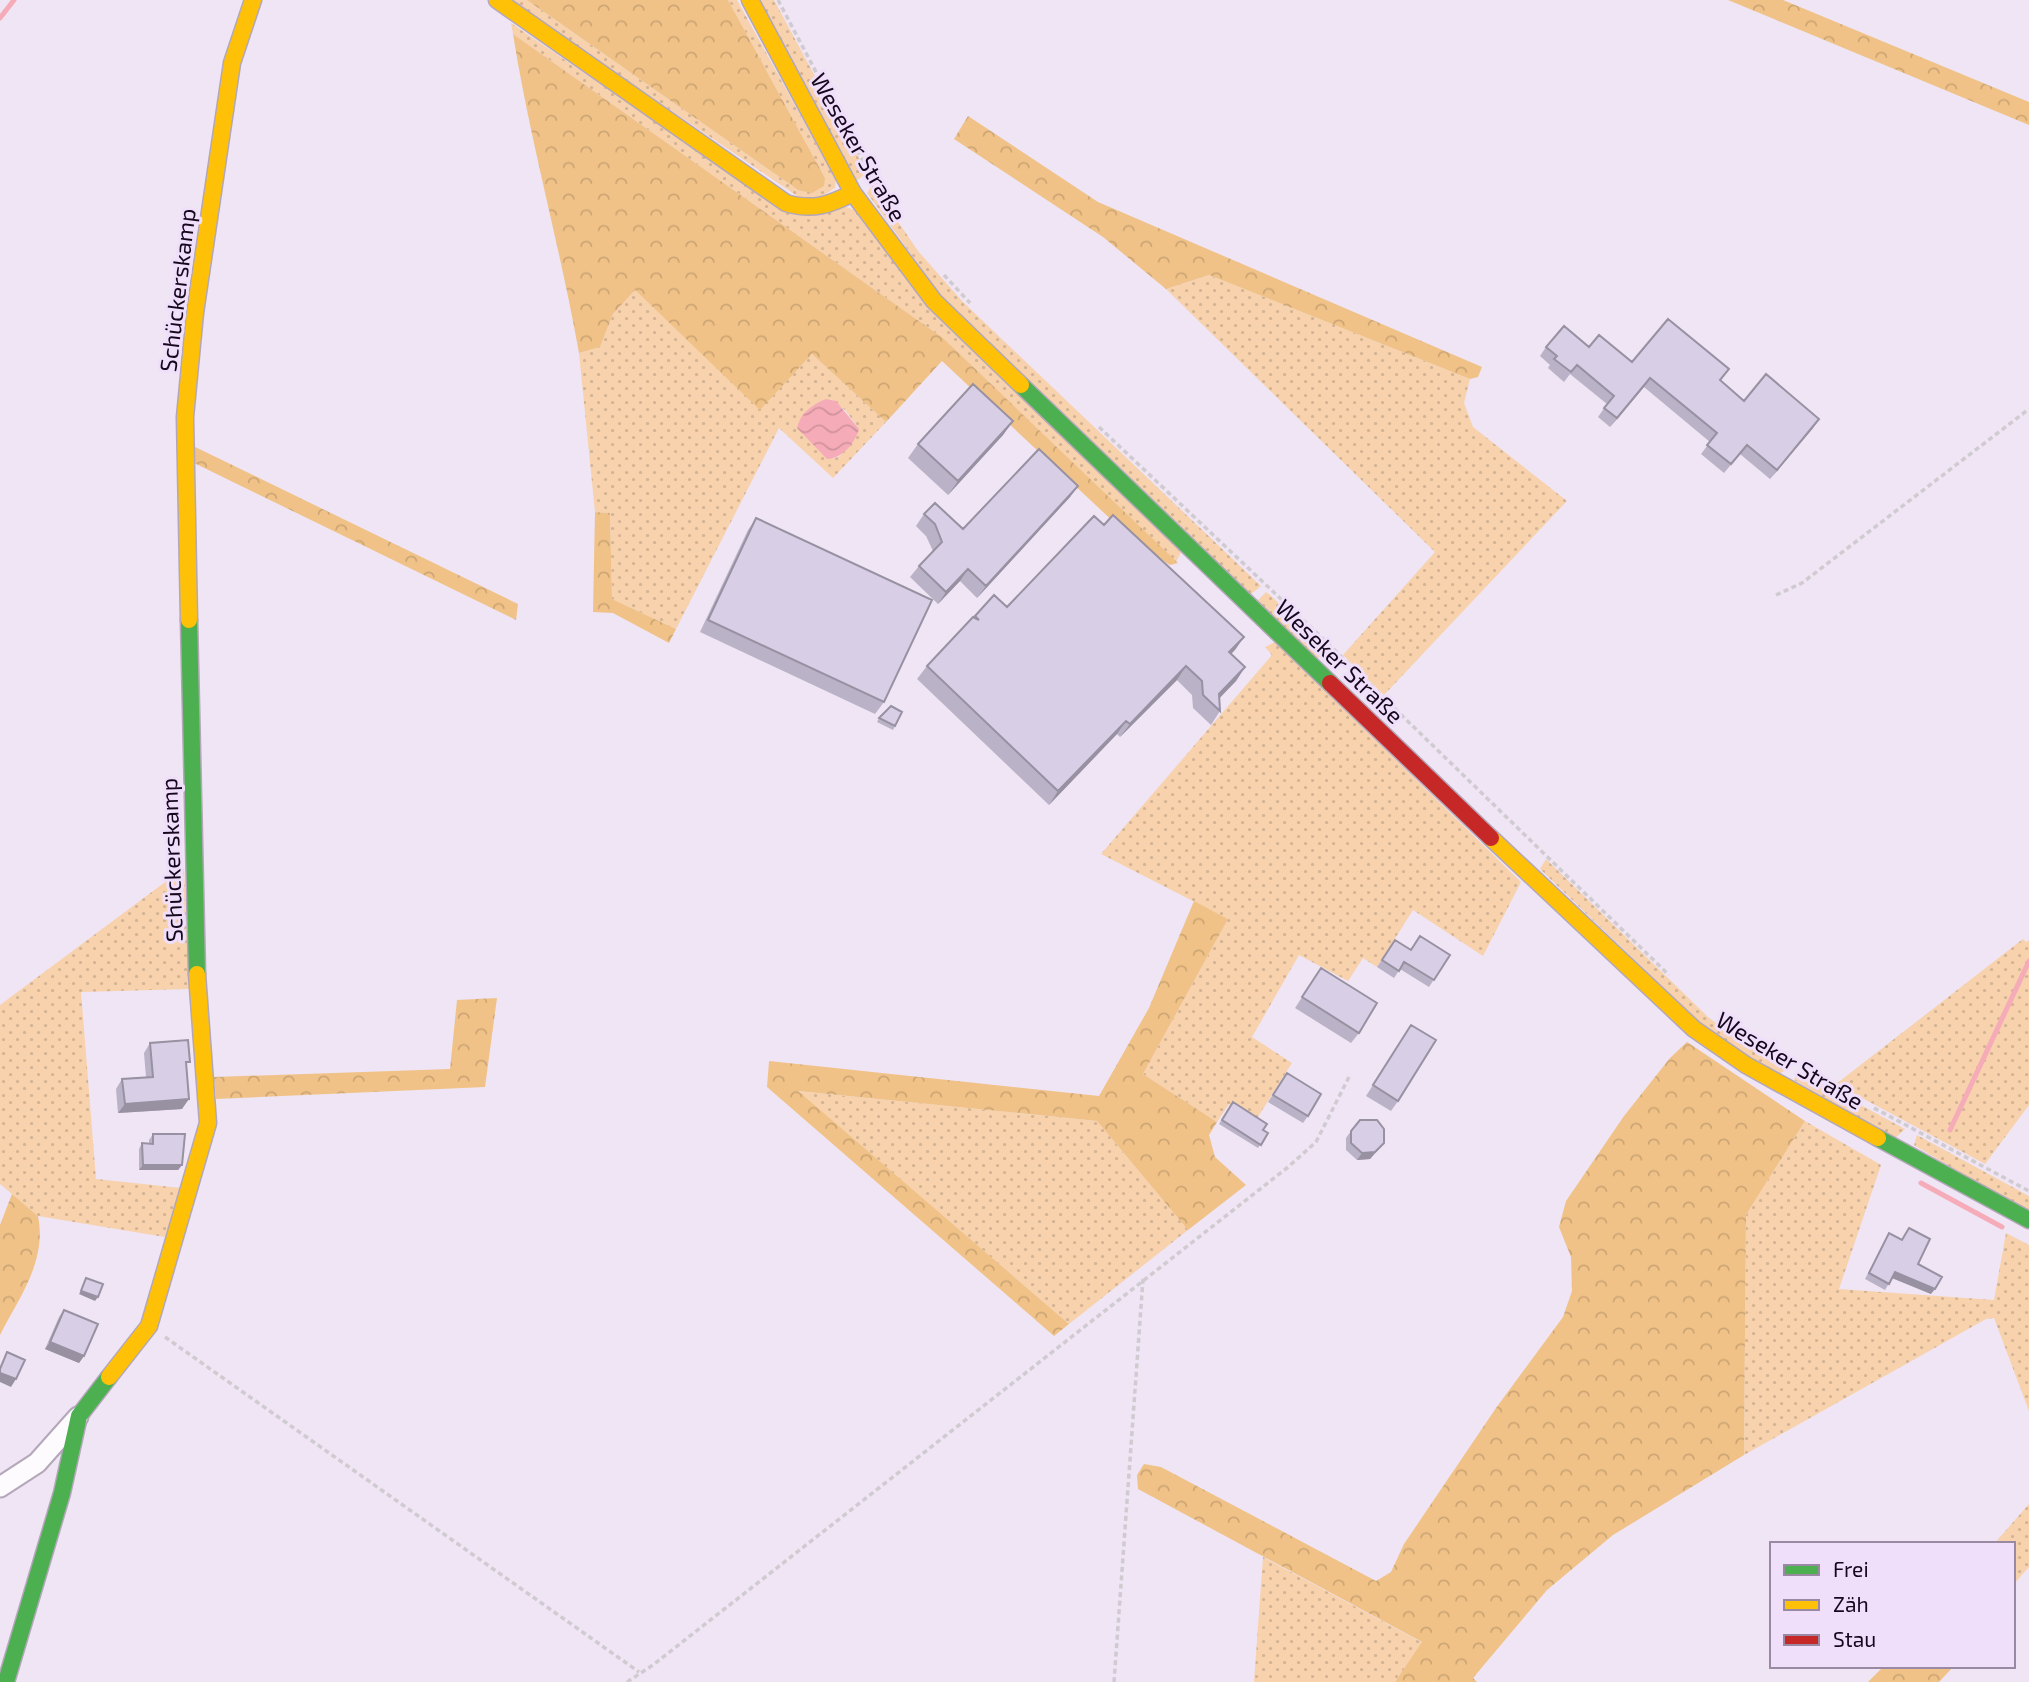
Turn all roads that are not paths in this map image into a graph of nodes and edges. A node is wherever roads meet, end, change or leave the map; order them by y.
1 (253, 0) edge
2 (497, 0) edge
3 (750, 0) edge
4 (853, 193) junction
5 (2029, 1220) edge
6 (79, 1416) junction
7 (0, 1487) edge
8 (6, 1682) edge

1 - 6 street, Schückerskamp
2 - 4 street
3 - 4 street, Weseker Straße
4 - 5 street, Weseker Straße
6 - 7 street
6 - 8 street, Schückerskamp

